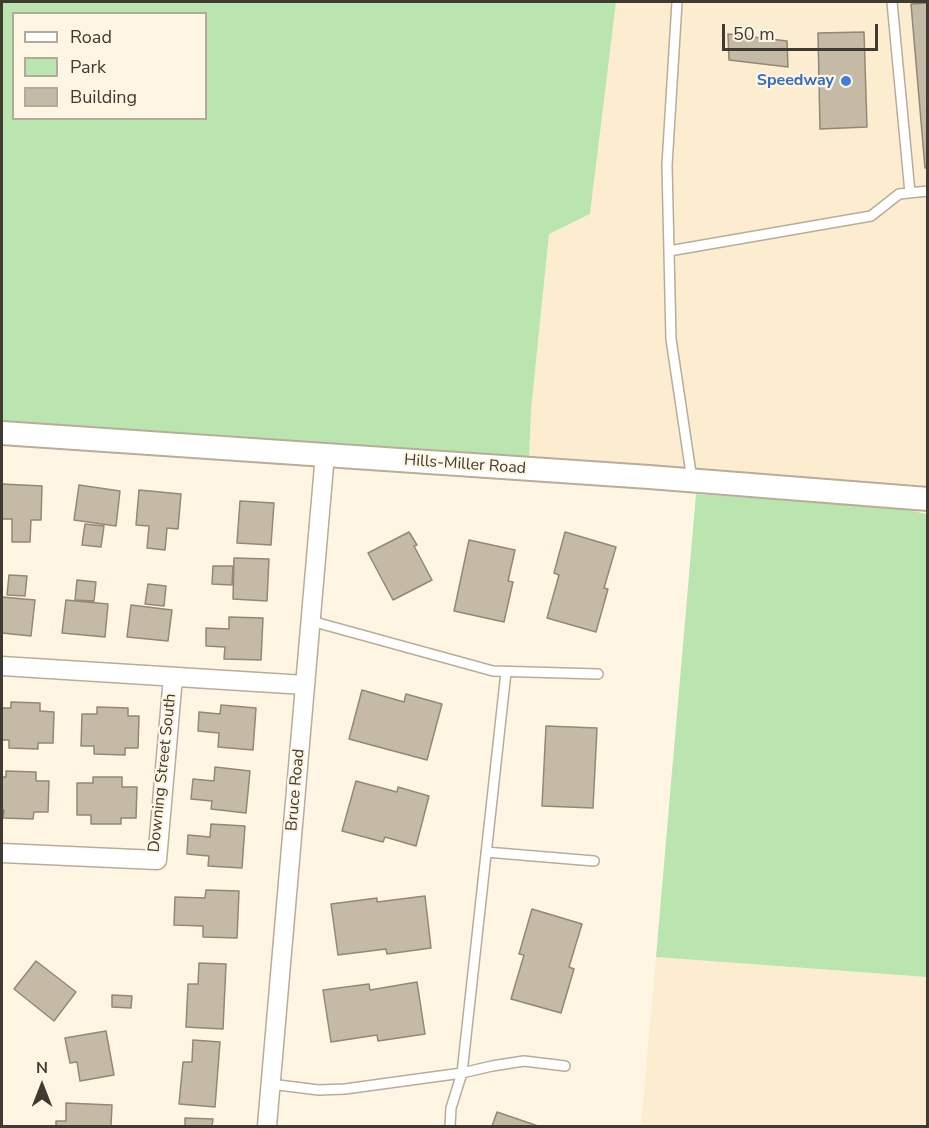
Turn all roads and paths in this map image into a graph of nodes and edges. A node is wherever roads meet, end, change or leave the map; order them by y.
1 (677, 2) edge
2 (892, 2) edge
3 (927, 191) edge
4 (910, 193) junction
5 (669, 251) junction
6 (2, 433) edge
7 (325, 454) junction
8 (692, 480) junction
9 (927, 499) edge
10 (311, 621) junction
11 (2, 666) edge
12 (506, 672) junction
13 (598, 674) dead end
14 (173, 677) junction
15 (305, 685) junction
16 (486, 852) junction
17 (2, 853) edge
18 (594, 861) dead end
19 (565, 1065) dead end
20 (462, 1073) junction
21 (270, 1084) junction
22 (267, 1126) edge
23 (450, 1126) edge

1 - 5 lane
2 - 4 lane
3 - 4 lane
4 - 5 lane
5 - 8 lane
6 - 7 street, Hills-Miller Road
7 - 8 street, Hills-Miller Road
7 - 10 street, Bruce Road
8 - 9 street, Hills-Miller Road
10 - 12 lane
10 - 15 street, Bruce Road
11 - 14 street
12 - 13 lane
12 - 16 lane
14 - 15 street
14 - 17 street, Downing Street South
15 - 21 street, Bruce Road
16 - 18 lane
16 - 20 lane
19 - 20 lane
20 - 21 lane
20 - 23 lane
21 - 22 street, Bruce Road

